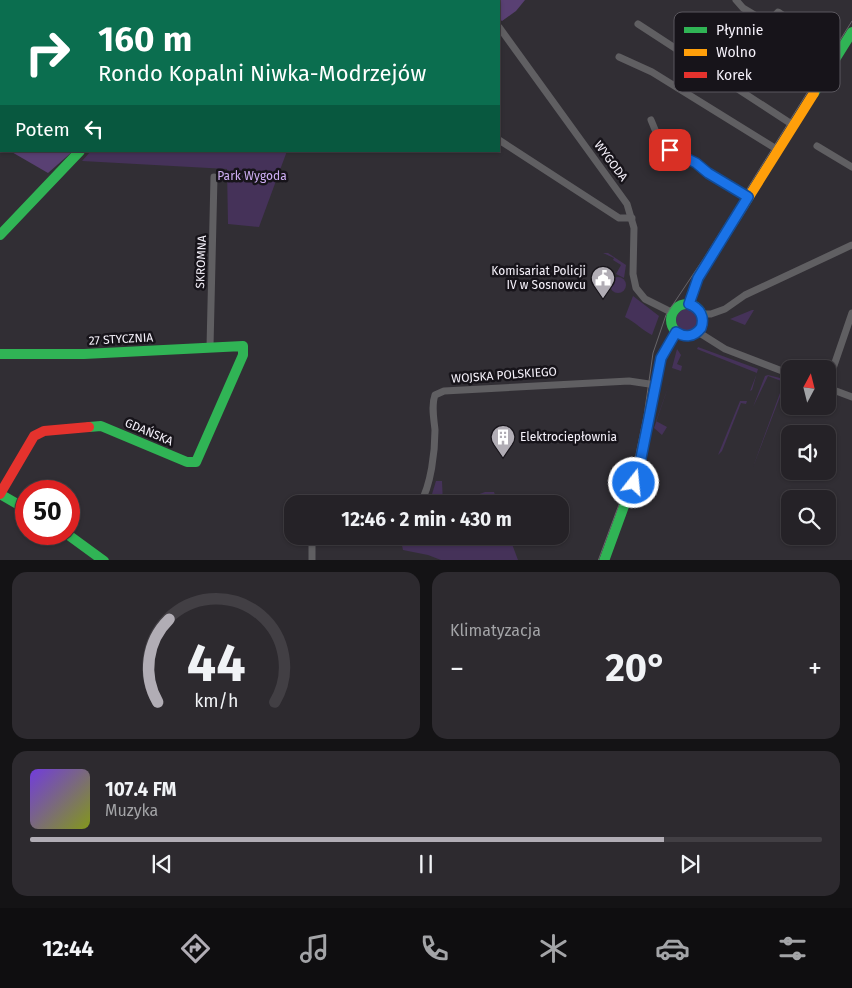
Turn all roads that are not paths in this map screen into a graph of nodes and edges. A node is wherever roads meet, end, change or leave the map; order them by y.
1 (736, 0) edge
2 (750, 12) edge
3 (638, 24) dead end
4 (500, 29) edge
5 (852, 32) edge
6 (674, 47) edge
7 (840, 52) edge
8 (618, 57) dead end
9 (674, 86) edge
10 (684, 92) edge
11 (742, 92) edge
12 (814, 92) edge
13 (651, 120) dead end
14 (793, 125) junction
15 (500, 141) edge
16 (817, 146) dead end
17 (778, 150) junction
18 (79, 152) edge
19 (852, 167) edge
20 (214, 177) dead end
21 (748, 197) junction
22 (632, 218) junction
23 (0, 235) edge
24 (852, 245) edge
25 (689, 304) junction
26 (673, 313) junction
27 (852, 313) edge
28 (707, 314) junction
29 (676, 332) junction
30 (698, 332) junction
31 (244, 346) joint
32 (210, 347) junction
33 (0, 354) edge
34 (836, 360) edge
35 (781, 371) edge
36 (656, 385) junction
37 (836, 391) edge
38 (852, 397) edge
39 (0, 494) edge
40 (423, 495) edge
41 (15, 503) edge
42 (80, 543) edge
43 (312, 545) edge
44 (104, 560) edge
45 (312, 560) edge
46 (604, 560) edge

1 - 2 street
3 - 6 street
4 - 22 street, WYGODA
5 - 7 main road
8 - 9 street
10 - 17 street
11 - 14 street
12 - 14 main road
13 - 21 street
14 - 17 main road
15 - 22 street
16 - 19 street
17 - 21 main road
18 - 23 main road
20 - 32 street, SKROMNA
21 - 25 main road
22 - 26 street, WYGODA
24 - 28 street
25 - 26 main road
25 - 28 main road
26 - 29 main road
27 - 34 street
28 - 30 main road
29 - 30 main road
29 - 36 main road
30 - 35 street
31 - 32 main road, 27 STYCZNIA
31 - 39 main road, GDAŃSKA
32 - 33 main road, 27 STYCZNIA
36 - 40 street, WOJSKA POLSKIEGO
36 - 46 main road
37 - 38 street
39 - 41 main road
42 - 44 main road
43 - 45 street

